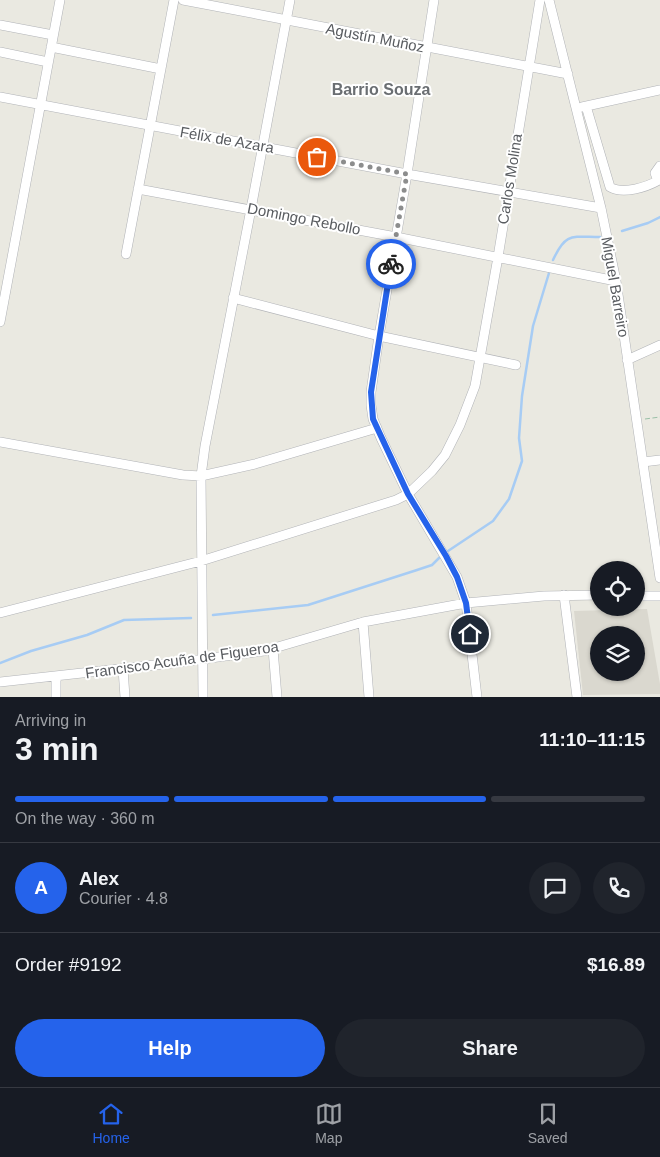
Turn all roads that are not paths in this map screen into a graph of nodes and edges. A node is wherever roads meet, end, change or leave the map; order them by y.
1 (60, 0) edge
2 (174, 0) edge
3 (183, 0) edge
4 (290, 0) edge
5 (434, 0) edge
6 (540, 0) edge
7 (549, 0) edge
8 (286, 20) junction
9 (0, 25) edge
10 (53, 35) junction
11 (51, 47) junction
12 (426, 48) junction
13 (0, 52) edge
14 (48, 62) junction
15 (529, 67) junction
16 (161, 69) junction
17 (568, 74) junction
18 (660, 90) edge
19 (0, 97) edge
20 (40, 105) junction
21 (582, 107) junction
22 (150, 126) junction
23 (263, 147) junction
24 (660, 166) edge
25 (407, 174) junction
26 (660, 180) edge
27 (138, 189) junction
28 (508, 192) junction
29 (602, 208) junction
30 (251, 209) junction
31 (396, 237) junction
32 (126, 254) dead end
33 (498, 258) junction
34 (616, 281) junction
35 (233, 298) junction
36 (0, 322) edge
37 (379, 336) junction
38 (660, 345) edge
39 (481, 357) junction
40 (628, 360) junction
41 (516, 365) dead end
42 (377, 428) junction
43 (0, 442) edge
44 (660, 460) edge
45 (643, 462) junction
46 (201, 476) junction
47 (408, 494) junction
48 (201, 561) junction
49 (660, 578) edge
50 (564, 595) junction
51 (590, 595) edge
52 (645, 596) edge
53 (660, 596) edge
54 (466, 603) junction
55 (0, 613) edge
56 (363, 622) junction
57 (273, 649) junction
58 (202, 660) junction
59 (124, 669) junction
60 (56, 676) junction
61 (0, 682) edge
62 (56, 697) edge
63 (125, 697) edge
64 (203, 697) edge
65 (277, 697) edge
66 (369, 697) edge
67 (477, 697) edge
68 (577, 697) edge

1 - 10 street
2 - 16 street
3 - 8 street, Agustín Muñoz
4 - 8 street
5 - 12 street
6 - 15 street, Carlos Molina
7 - 17 street, Miguel Barreiro
8 - 12 street, Agustín Muñoz
8 - 23 street
9 - 10 street
10 - 11 street
11 - 14 street
11 - 16 street
12 - 15 street, Agustín Muñoz
12 - 25 street
13 - 14 street
14 - 20 street
15 - 17 street, Agustín Muñoz
15 - 28 street, Carlos Molina
16 - 22 street
17 - 21 street, Miguel Barreiro
18 - 21 street
19 - 20 street, Félix de Azara
20 - 22 street, Félix de Azara
20 - 36 street
21 - 26 street
21 - 29 street, Miguel Barreiro
22 - 23 street, Félix de Azara
22 - 27 street
23 - 25 street, Félix de Azara
23 - 30 street
24 - 26 street
25 - 28 street, Félix de Azara
25 - 31 street
27 - 30 street, Domingo Rebollo
27 - 32 street
28 - 29 street, Félix de Azara
28 - 33 street, Carlos Molina
29 - 34 street, Miguel Barreiro
30 - 31 street, Domingo Rebollo
30 - 35 street
31 - 33 street, Domingo Rebollo
31 - 37 street
33 - 34 street, Domingo Rebollo
33 - 39 street, Carlos Molina
34 - 40 street, Miguel Barreiro
35 - 37 street
35 - 46 street
37 - 39 street
37 - 42 street
38 - 40 street
39 - 41 street
39 - 47 street, Carlos Molina
40 - 45 street, Miguel Barreiro
42 - 46 street
42 - 47 street
43 - 46 street
44 - 45 street
45 - 49 street, Miguel Barreiro
46 - 48 street
47 - 48 street
47 - 54 street
48 - 55 street
48 - 58 street
50 - 51 street, Francisco Acuña de Figueroa
50 - 54 street, Francisco Acuña de Figueroa
50 - 68 street
52 - 53 street
54 - 56 street, Francisco Acuña de Figueroa
54 - 67 street
56 - 57 street, Francisco Acuña de Figueroa
56 - 66 street
57 - 58 street, Francisco Acuña de Figueroa
57 - 65 street
58 - 59 street, Francisco Acuña de Figueroa
58 - 64 street
59 - 60 street, Francisco Acuña de Figueroa
59 - 63 street
60 - 61 street, Francisco Acuña de Figueroa
60 - 62 street

